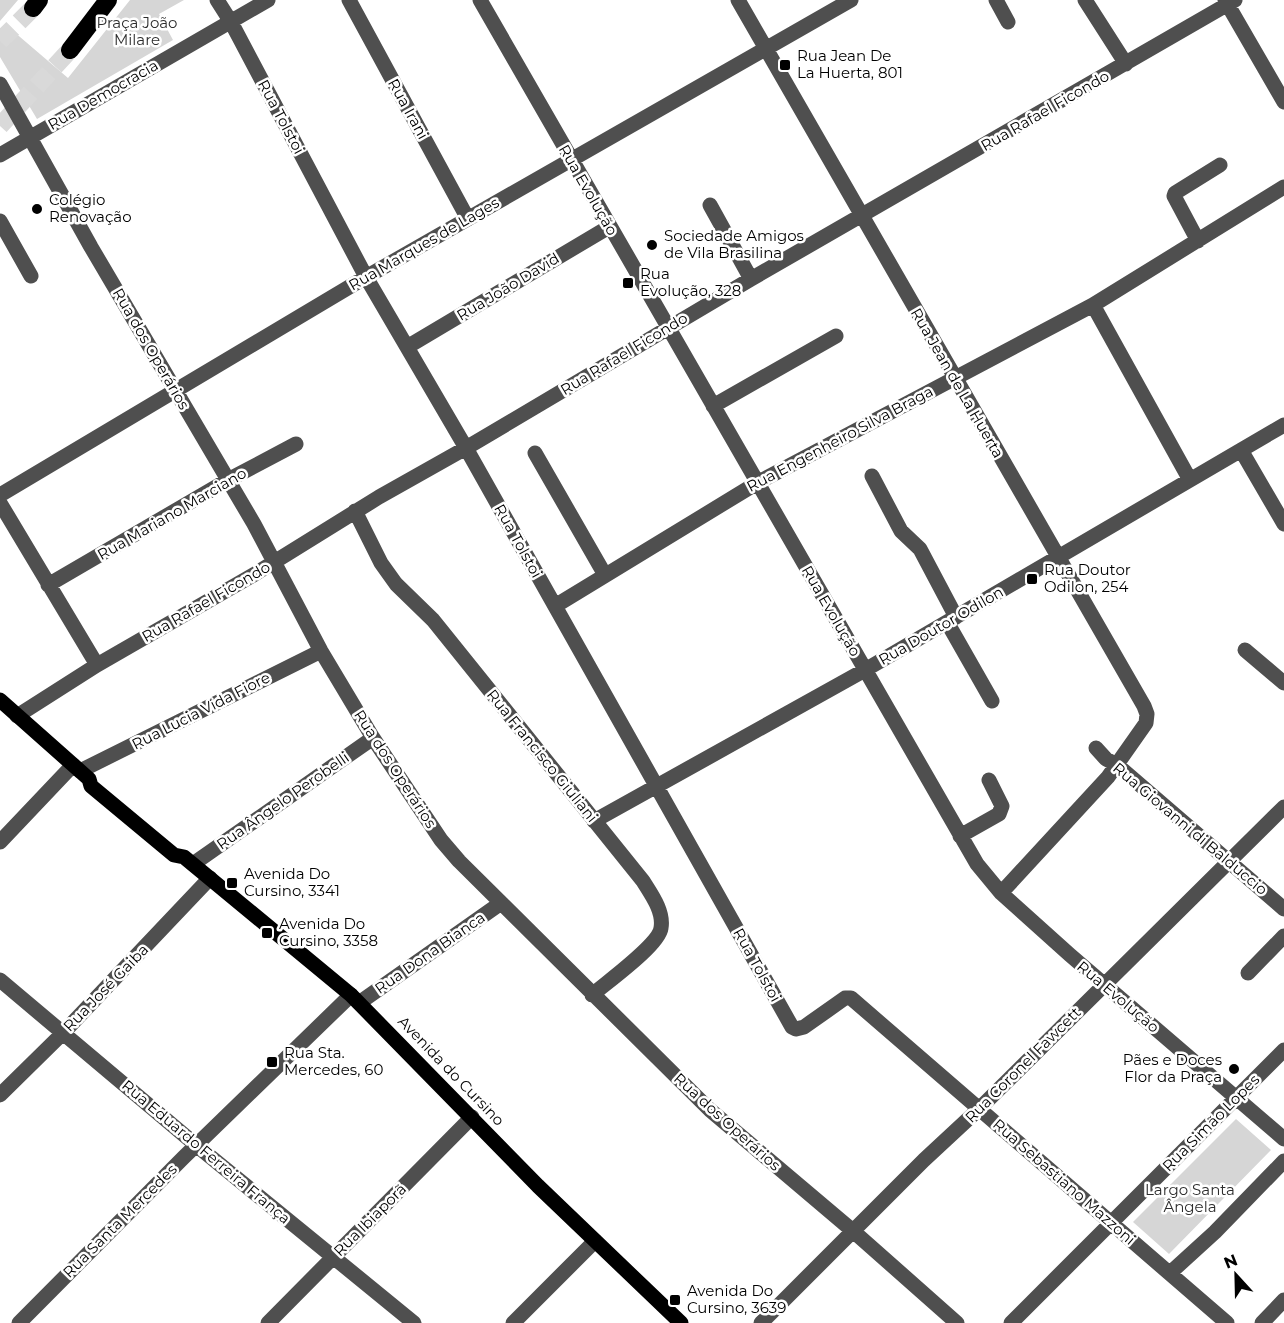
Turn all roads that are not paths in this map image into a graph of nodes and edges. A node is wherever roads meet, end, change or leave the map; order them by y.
1 (108, 0) edge
2 (217, 0) edge
3 (268, 0) edge
4 (349, 0) edge
5 (480, 0) edge
6 (738, 0) edge
7 (851, 0) edge
8 (996, 0) edge
9 (1085, 0) edge
10 (1229, 2) edge
11 (231, 22) junction
12 (1008, 22) dead end
13 (766, 48) junction
14 (69, 50) tunnel mouth
15 (1126, 64) junction
16 (0, 84) edge
17 (1284, 102) edge
18 (30, 137) junction
19 (0, 155) edge
20 (571, 160) junction
21 (1221, 165) dead end
22 (1284, 187) edge
23 (710, 205) dead end
24 (861, 217) junction
25 (468, 219) junction
26 (0, 221) edge
27 (609, 227) junction
28 (1198, 241) junction
29 (31, 276) dead end
30 (366, 277) junction
31 (751, 279) junction
32 (1093, 305) junction
33 (668, 328) junction
34 (836, 336) dead end
35 (407, 347) junction
36 (955, 378) junction
37 (176, 392) junction
38 (713, 406) junction
39 (1284, 425) edge
40 (296, 444) dead end
41 (466, 448) junction
42 (1241, 450) junction
43 (535, 453) dead end
44 (872, 476) dead end
45 (228, 480) junction
46 (1190, 480) junction
47 (757, 483) junction
48 (0, 495) edge
49 (0, 503) edge
50 (355, 511) junction
51 (1284, 524) edge
52 (1059, 558) junction
53 (273, 562) junction
54 (605, 575) junction
55 (48, 585) junction
56 (555, 606) junction
57 (951, 620) junction
58 (1245, 650) dead end
59 (321, 651) junction
60 (97, 665) junction
61 (865, 670) junction
62 (1282, 678) edge
63 (0, 700) edge
64 (992, 702) dead end
65 (17, 716) junction
66 (373, 738) junction
67 (1096, 748) dead end
68 (1117, 765) junction
69 (81, 772) junction
70 (989, 780) dead end
71 (657, 787) junction
72 (1284, 807) edge
73 (594, 821) junction
74 (960, 836) junction
75 (0, 842) edge
76 (1228, 860) junction
77 (188, 861) junction
78 (210, 878) junction
79 (1001, 893) junction
80 (501, 903) junction
81 (1284, 909) edge
82 (1284, 936) edge
83 (1248, 973) dead end
84 (0, 980) edge
85 (1104, 984) junction
86 (592, 995) junction
87 (845, 998) joint
88 (355, 999) junction
89 (63, 1033) junction
90 (1284, 1050) edge
91 (0, 1095) edge
92 (1235, 1098) junction
93 (980, 1108) junction
94 (472, 1117) junction
95 (1284, 1139) edge
96 (196, 1145) junction
97 (1284, 1161) edge
98 (1111, 1223) junction
99 (853, 1231) junction
100 (595, 1241) junction
101 (333, 1257) junction
102 (1170, 1273) junction
103 (1284, 1300) edge
104 (19, 1323) edge
105 (268, 1323) edge
106 (414, 1323) edge
107 (513, 1323) edge
108 (681, 1323) edge
109 (761, 1323) edge
110 (957, 1323) edge
111 (1011, 1323) edge
112 (1227, 1323) edge
113 (1262, 1323) edge

1 - 14 highway
2 - 11 street, Rua Tolstoi
3 - 11 street, Rua Democracia
4 - 25 street, Rua Irani
5 - 20 street, Rua Evolução
6 - 13 street, Rua Jean de La Huerta
7 - 13 street, Rua Marques de Lages
8 - 12 street
9 - 15 street
10 - 15 street, Rua Rafael Ficondo
10 - 17 street
11 - 18 street, Rua Democracia
11 - 30 street, Rua Tolstoi
13 - 20 street, Rua Marques de Lages
13 - 24 street, Rua Jean de La Huerta
15 - 24 street, Rua Rafael Ficondo
16 - 18 street, Rua dos Operários
18 - 19 street, Rua Democracia
18 - 37 street, Rua dos Operários
20 - 25 street, Rua Marques de Lages
20 - 27 street, Rua Evolução
21 - 28 street
22 - 28 street, Rua Engenheiro Silva Braga
23 - 31 street
24 - 31 street, Rua Rafael Ficondo
24 - 36 street, Rua Jean de La Huerta
25 - 30 street, Rua Marques de Lages
26 - 29 street
27 - 33 street, Rua Evolução
27 - 35 street, Rua João David
28 - 32 street, Rua Engenheiro Silva Braga
30 - 35 street, Rua Tolstoi
30 - 37 street, Rua Marques de Lages
31 - 33 street, Rua Rafael Ficondo
32 - 36 street, Rua Engenheiro Silva Braga
32 - 46 street
33 - 38 street, Rua Evolução
33 - 41 street, Rua Rafael Ficondo
34 - 38 street
35 - 41 street, Rua Tolstoi
36 - 47 street, Rua Engenheiro Silva Braga
36 - 52 street, Rua Jean de La Huerta
37 - 45 street, Rua dos Operários
37 - 48 street, Rua Marques de Lages
38 - 47 street, Rua Evolução
39 - 42 street, Rua Doutor Odilon
40 - 45 street, Rua Mariano Marciano
41 - 50 street, Rua Rafael Ficondo
41 - 56 street, Rua Tolstoi
42 - 46 street, Rua Doutor Odilon
42 - 51 street
43 - 54 street
44 - 57 street
45 - 53 street, Rua dos Operários
45 - 55 street, Rua Mariano Marciano
46 - 52 street, Rua Doutor Odilon
47 - 54 street, Rua Engenheiro Silva Braga
47 - 61 street, Rua Evolução
49 - 55 street
50 - 53 street, Rua Rafael Ficondo
50 - 73 street, Rua Francisco Giuliani
52 - 57 street, Rua Doutor Odilon
52 - 68 street, Rua Jean de La Huerta
53 - 59 street, Rua dos Operários
53 - 60 street, Rua Rafael Ficondo
54 - 56 street, Rua Engenheiro Silva Braga
55 - 60 street
56 - 71 street, Rua Tolstoi
57 - 61 street, Rua Doutor Odilon
57 - 64 street
58 - 62 street
59 - 66 street, Rua dos Operários
59 - 69 street, Rua Lucia Vida Fiore
60 - 65 street, Rua Rafael Ficondo
61 - 71 street, Rua Doutor Odilon
61 - 74 street, Rua Evolução
63 - 65 main road, Avenida do Cursino
65 - 69 main road, Avenida do Cursino
66 - 77 street, Rua Ângelo Perobelli
66 - 80 street, Rua dos Operários
67 - 68 street, Rua Giovanni di Balduccio
68 - 76 street, Rua Giovanni di Balduccio
68 - 79 street
69 - 75 street
69 - 77 main road, Avenida do Cursino
70 - 74 street
71 - 73 street, Rua Doutor Odilon
71 - 87 street, Rua Tolstoi
72 - 76 street, Rua Coronel Fawcett
73 - 86 street, Rua Francisco Giuliani
74 - 79 street, Rua Evolução
76 - 81 street, Rua Giovanni di Balduccio
76 - 85 street, Rua Coronel Fawcett
77 - 78 main road, Avenida do Cursino
78 - 88 main road, Avenida do Cursino
78 - 89 street, Rua José Gaiba
79 - 85 street, Rua Evolução
80 - 86 street, Rua dos Operários
80 - 88 street, Rua Dona Bianca
82 - 83 street
84 - 89 street, Rua Eduardo Ferreira França
85 - 92 street, Rua Evolução
85 - 93 street, Rua Coronel Fawcett
86 - 99 street, Rua dos Operários
87 - 93 street, Rua Sebastiano Mazzoni
88 - 94 main road, Avenida do Cursino
88 - 96 street, Rua Santa Mercedes
89 - 91 street, Rua José Gaiba
89 - 96 street, Rua Eduardo Ferreira França
90 - 92 street, Rua Simão Lopes
92 - 95 street, Rua Evolução
92 - 98 street, Rua Simão Lopes
93 - 98 street, Rua Sebastiano Mazzoni
93 - 99 street, Rua Coronel Fawcett
94 - 100 main road, Avenida do Cursino
94 - 101 street, Rua Ibiaporã
96 - 101 street, Rua Eduardo Ferreira França
96 - 104 street, Rua Santa Mercedes
97 - 102 street
98 - 102 street, Rua Sebastiano Mazzoni
98 - 111 street, Rua Simão Lopes
99 - 109 street, Rua Coronel Fawcett
99 - 110 street, Rua dos Operários
100 - 107 street
100 - 108 main road, Avenida do Cursino
101 - 105 street, Rua Ibiaporã
101 - 106 street, Rua Eduardo Ferreira França
102 - 112 street, Rua Sebastiano Mazzoni
103 - 113 street

